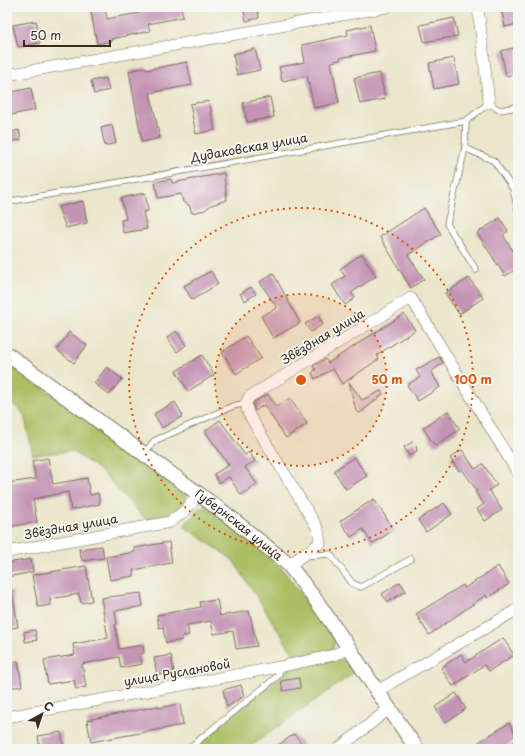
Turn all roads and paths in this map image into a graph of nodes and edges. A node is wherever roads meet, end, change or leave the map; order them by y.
1 (387, 7) edge
2 (478, 7) edge
3 (7, 75) edge
4 (489, 103) junction
5 (518, 107) edge
6 (466, 121) junction
7 (465, 148) junction
8 (7, 202) edge
9 (518, 210) edge
10 (476, 270) dead end
11 (7, 355) edge
12 (246, 404) junction
13 (144, 455) junction
14 (518, 473) edge
15 (199, 494) junction
16 (7, 552) edge
17 (301, 556) junction
18 (411, 559) dead end
19 (289, 565) junction
20 (518, 609) edge
21 (349, 648) junction
22 (279, 667) junction
23 (377, 691) junction
24 (389, 709) junction
25 (7, 717) edge
26 (188, 749) edge
27 (338, 749) edge
28 (417, 749) edge

1 - 3 street
2 - 4 street
4 - 5 lane
4 - 6 lane, Дудаковская улица
6 - 7 lane
6 - 8 lane, Дудаковская улица
7 - 9 lane
7 - 10 lane
11 - 13 street, Губернская улица
12 - 13 lane
12 - 14 street, Звёздная улица
12 - 17 street
13 - 15 street, Губернская улица
15 - 16 street, Звёздная улица
15 - 19 street, Губернская улица
17 - 18 lane
17 - 19 street
19 - 21 street, Губернская улица
20 - 23 street
21 - 22 street, улица Руслановой
21 - 23 street, Губернская улица
22 - 25 street, улица Руслановой
22 - 26 lane
23 - 24 street, Губернская улица
24 - 27 street
24 - 28 street, Губернская улица

